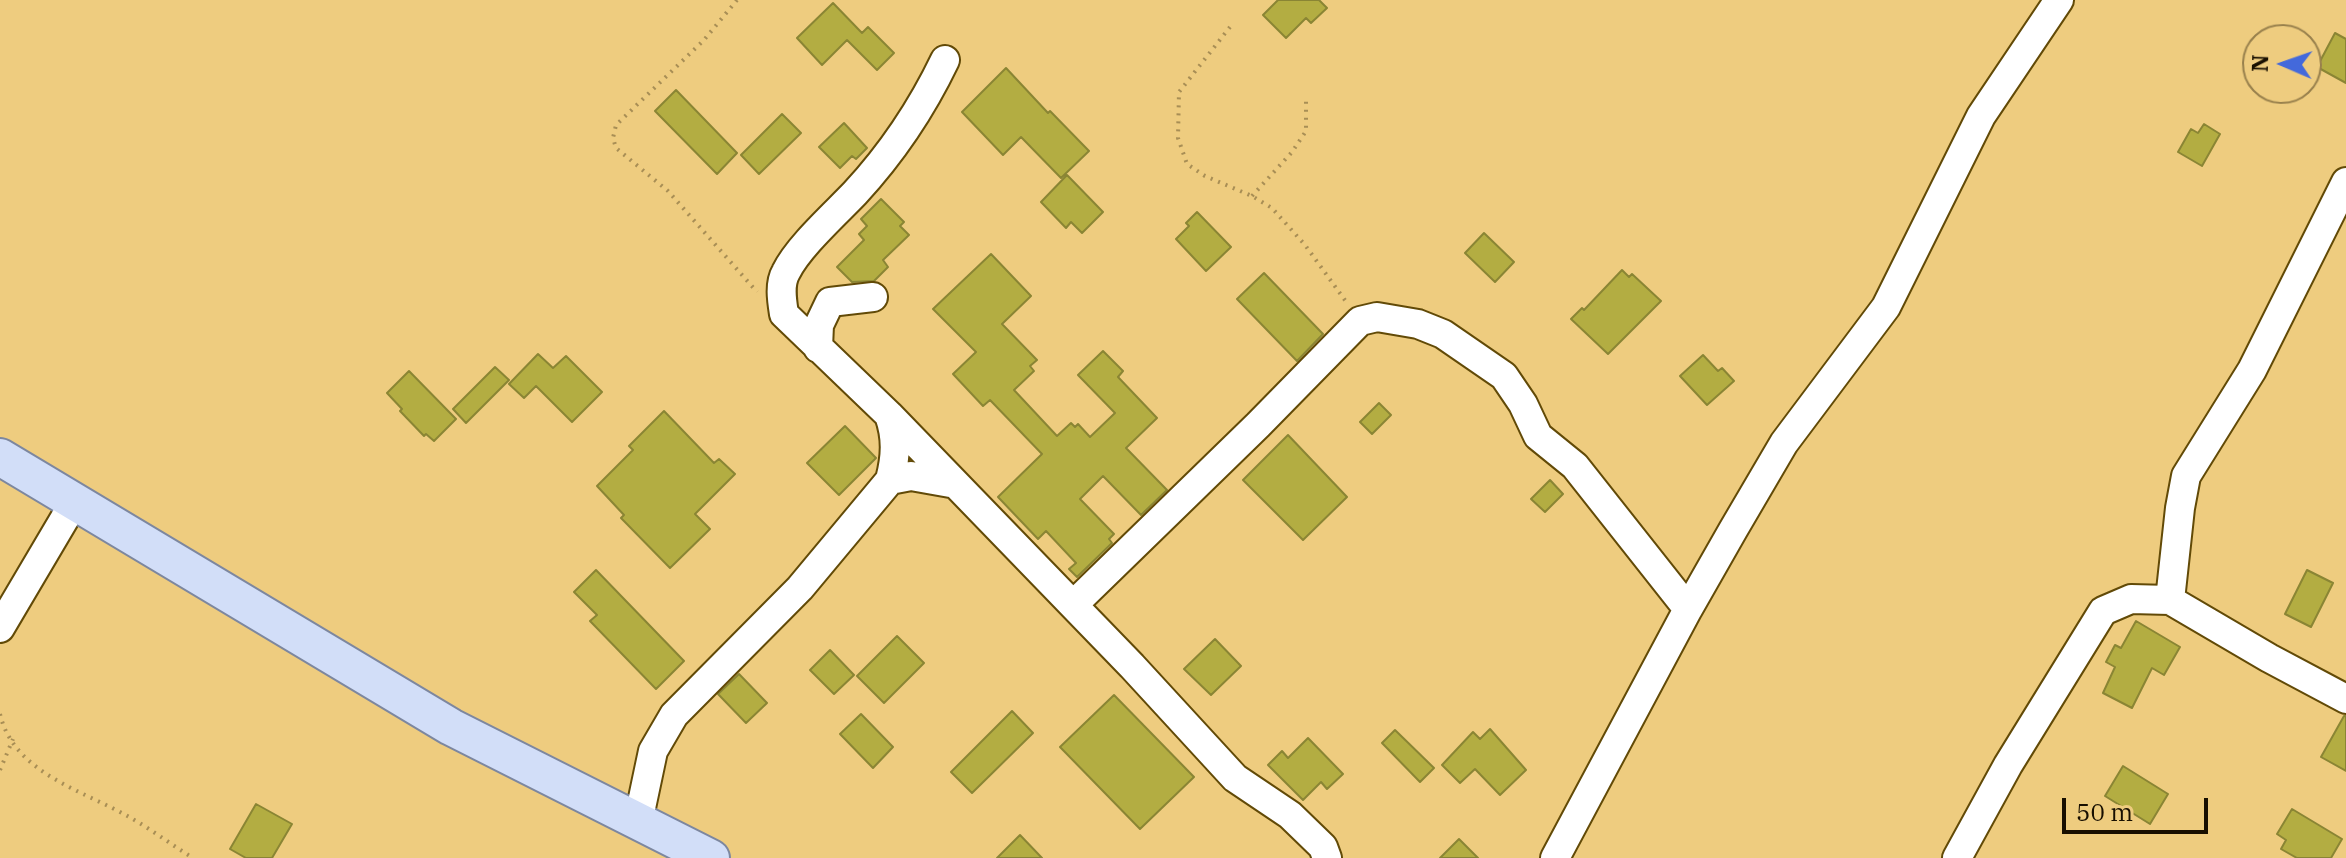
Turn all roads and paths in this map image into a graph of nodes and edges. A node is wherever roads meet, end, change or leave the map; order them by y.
1 (737, 0) edge
2 (2059, 0) edge
3 (1230, 27) dead end
4 (945, 60) dead end
5 (1306, 101) dead end
6 (2346, 182) edge
7 (1252, 196) junction
8 (873, 297) dead end
9 (784, 314) junction
10 (1360, 321) junction
11 (818, 348) junction
12 (889, 415) junction
13 (0, 457) edge
14 (890, 480) junction
15 (956, 484) junction
16 (75, 501) junction
17 (2170, 600) junction
18 (1073, 605) junction
19 (1688, 609) junction
20 (0, 628) edge
21 (2346, 699) edge
22 (0, 714) edge
23 (13, 739) junction
24 (0, 770) edge
25 (653, 838) edge
26 (193, 858) edge
27 (711, 858) edge
28 (1327, 858) edge
29 (1555, 858) edge
30 (1957, 858) edge

1 - 9 path
2 - 19 street
3 - 7 path
4 - 9 street
5 - 7 path
6 - 17 street
7 - 10 path
8 - 11 street
9 - 11 street
10 - 18 street
10 - 19 street
11 - 12 street
12 - 14 street
12 - 15 street
13 - 16 main road
14 - 15 street
14 - 25 street
15 - 18 street
16 - 20 street
16 - 25 main road
17 - 21 street
17 - 30 street
18 - 28 street
19 - 29 street
22 - 23 path
23 - 24 path
23 - 26 path
25 - 27 main road

